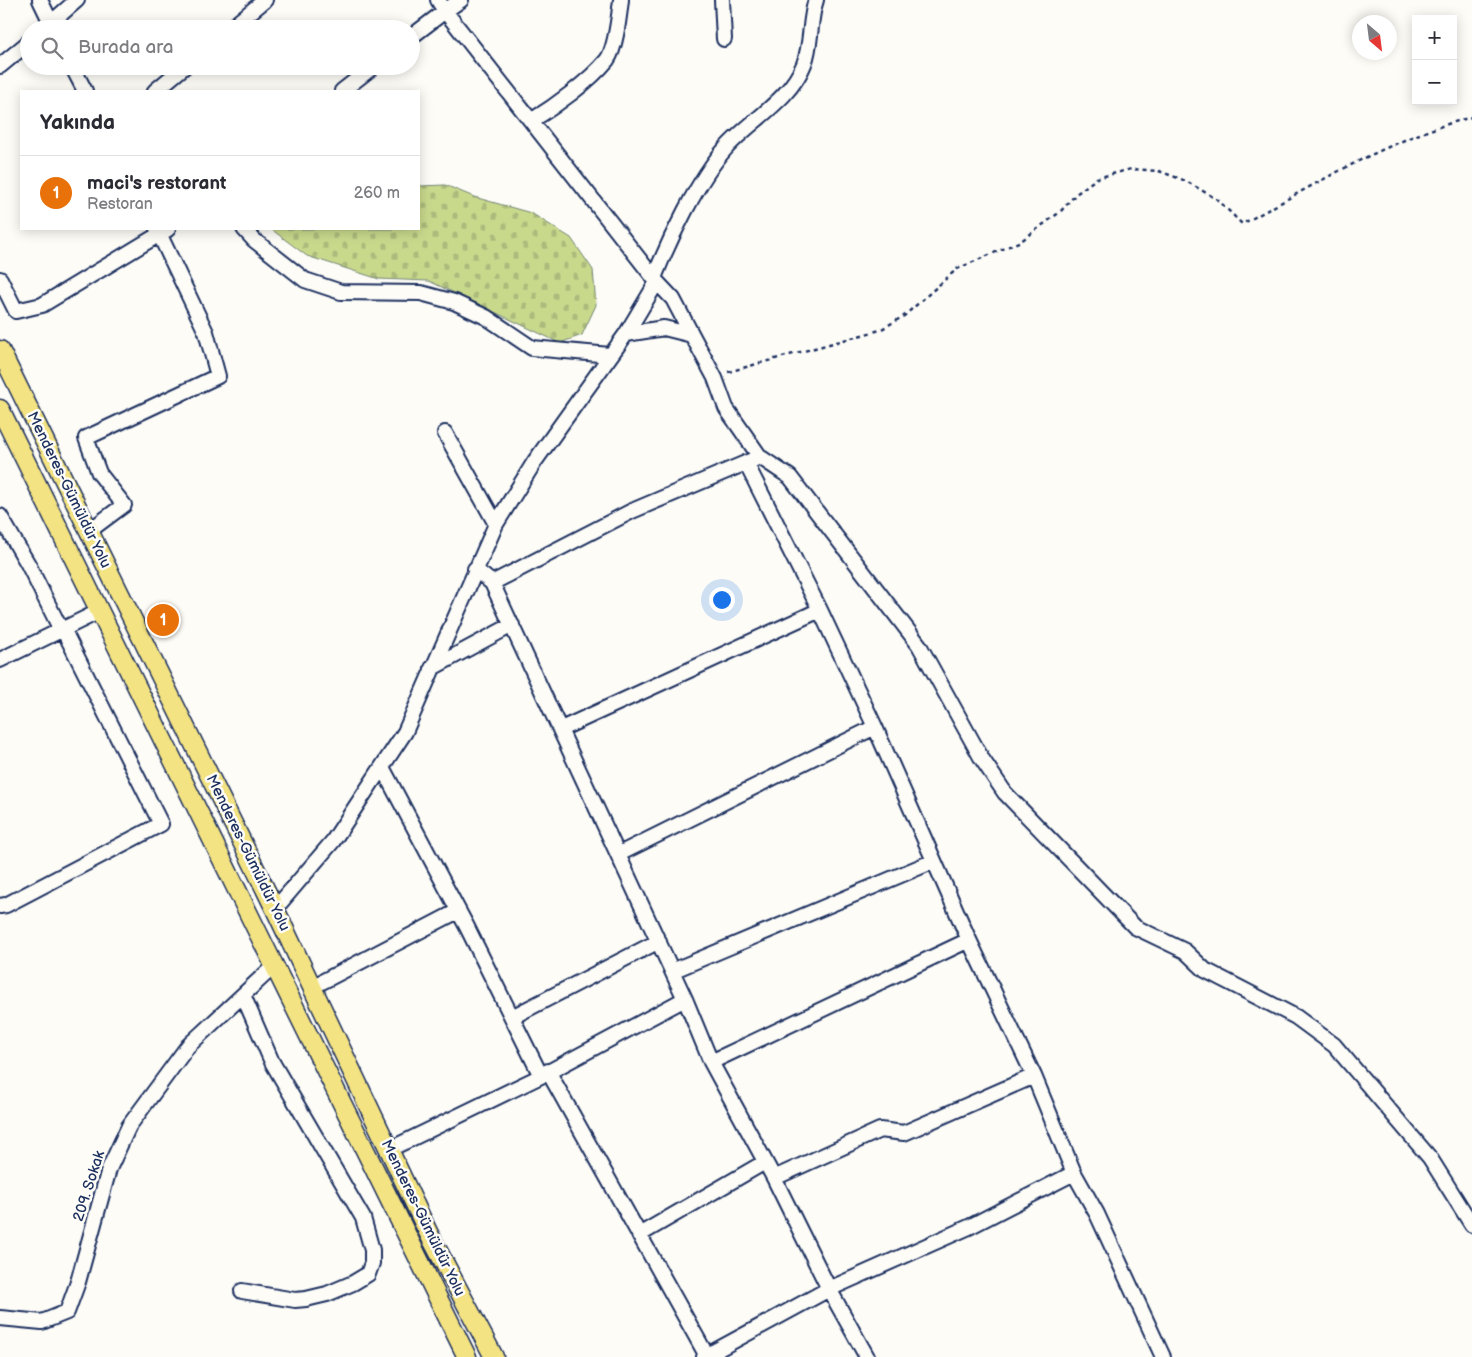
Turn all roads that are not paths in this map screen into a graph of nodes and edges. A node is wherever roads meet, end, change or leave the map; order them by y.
1 (40, 0) edge
2 (78, 0) edge
3 (265, 0) edge
4 (461, 0) edge
5 (621, 0) edge
6 (722, 0) edge
7 (816, 0) edge
8 (442, 5) edge
9 (47, 20) edge
10 (57, 20) edge
11 (241, 20) edge
12 (420, 28) edge
13 (724, 39) dead end
14 (20, 49) edge
15 (0, 66) edge
16 (77, 75) edge
17 (174, 75) edge
18 (362, 75) edge
19 (84, 90) edge
20 (156, 90) edge
21 (343, 90) edge
22 (531, 121) junction
23 (161, 230) edge
24 (245, 230) edge
25 (0, 279) edge
26 (655, 280) junction
27 (626, 334) junction
28 (692, 335) junction
29 (0, 350) edge
30 (610, 355) junction
31 (0, 409) edge
32 (445, 433) dead end
33 (760, 457) junction
34 (746, 463) junction
35 (0, 516) edge
36 (496, 524) junction
37 (89, 531) junction
38 (475, 569) junction
39 (492, 583) junction
40 (820, 610) junction
41 (100, 611) junction
42 (512, 625) junction
43 (62, 629) junction
44 (0, 660) edge
45 (432, 668) junction
46 (875, 727) junction
47 (561, 729) junction
48 (382, 767) junction
49 (619, 854) junction
50 (934, 860) junction
51 (0, 906) edge
52 (275, 909) junction
53 (458, 911) junction
54 (969, 940) junction
55 (658, 941) junction
56 (274, 966) junction
57 (672, 971) junction
58 (312, 987) junction
59 (243, 995) junction
60 (685, 999) junction
61 (512, 1017) junction
62 (711, 1062) junction
63 (544, 1073) junction
64 (1034, 1076) junction
65 (388, 1150) junction
66 (765, 1162) junction
67 (1074, 1173) junction
68 (774, 1178) junction
69 (1472, 1225) edge
70 (639, 1235) junction
71 (829, 1289) junction
72 (242, 1291) dead end
73 (0, 1318) edge
74 (706, 1356) edge
75 (467, 1357) edge
76 (494, 1357) edge
77 (867, 1357) edge
78 (1163, 1357) edge

1 - 9 street
2 - 10 street
3 - 11 street
4 - 8 street
5 - 22 street
6 - 13 street
7 - 26 street
8 - 12 street
8 - 22 street
14 - 15 street
16 - 19 street
17 - 20 street
18 - 21 street
22 - 26 street
23 - 25 street
23 - 37 street
24 - 30 street
26 - 27 street
26 - 28 street
27 - 28 street
27 - 30 street
28 - 33 street
29 - 37 main road, Menderes-Gümüldür Yolu
30 - 36 street
31 - 41 main road, Menderes-Gümüldür Yolu
32 - 36 street
33 - 34 street
33 - 69 street
34 - 39 street
34 - 40 street
35 - 43 street
36 - 38 street
37 - 52 main road, Menderes-Gümüldür Yolu
38 - 39 street
38 - 45 street
39 - 42 street
40 - 46 street
40 - 47 street
41 - 43 street
41 - 56 main road, Menderes-Gümüldür Yolu
42 - 45 street
42 - 47 street
43 - 44 street
43 - 51 street
45 - 48 street
46 - 49 street
46 - 50 street
47 - 49 street
48 - 52 street
48 - 53 street
49 - 55 street
50 - 54 street
50 - 57 street
52 - 58 main road, Menderes-Gümüldür Yolu
53 - 58 street
53 - 61 street
54 - 62 street
54 - 64 street
55 - 57 street
55 - 61 street
56 - 59 street, 209. Sokak
56 - 75 main road, Menderes-Gümüldür Yolu
57 - 60 street
58 - 65 main road, Menderes-Gümüldür Yolu
59 - 72 street
59 - 73 street, 209. Sokak
60 - 62 street
60 - 63 street
61 - 63 street
62 - 66 street
63 - 65 street
63 - 70 street
64 - 67 street
64 - 68 street
65 - 76 main road, Menderes-Gümüldür Yolu
66 - 68 street
66 - 70 street
67 - 71 street
67 - 78 street
68 - 71 street
70 - 74 street
71 - 74 street
71 - 77 street

